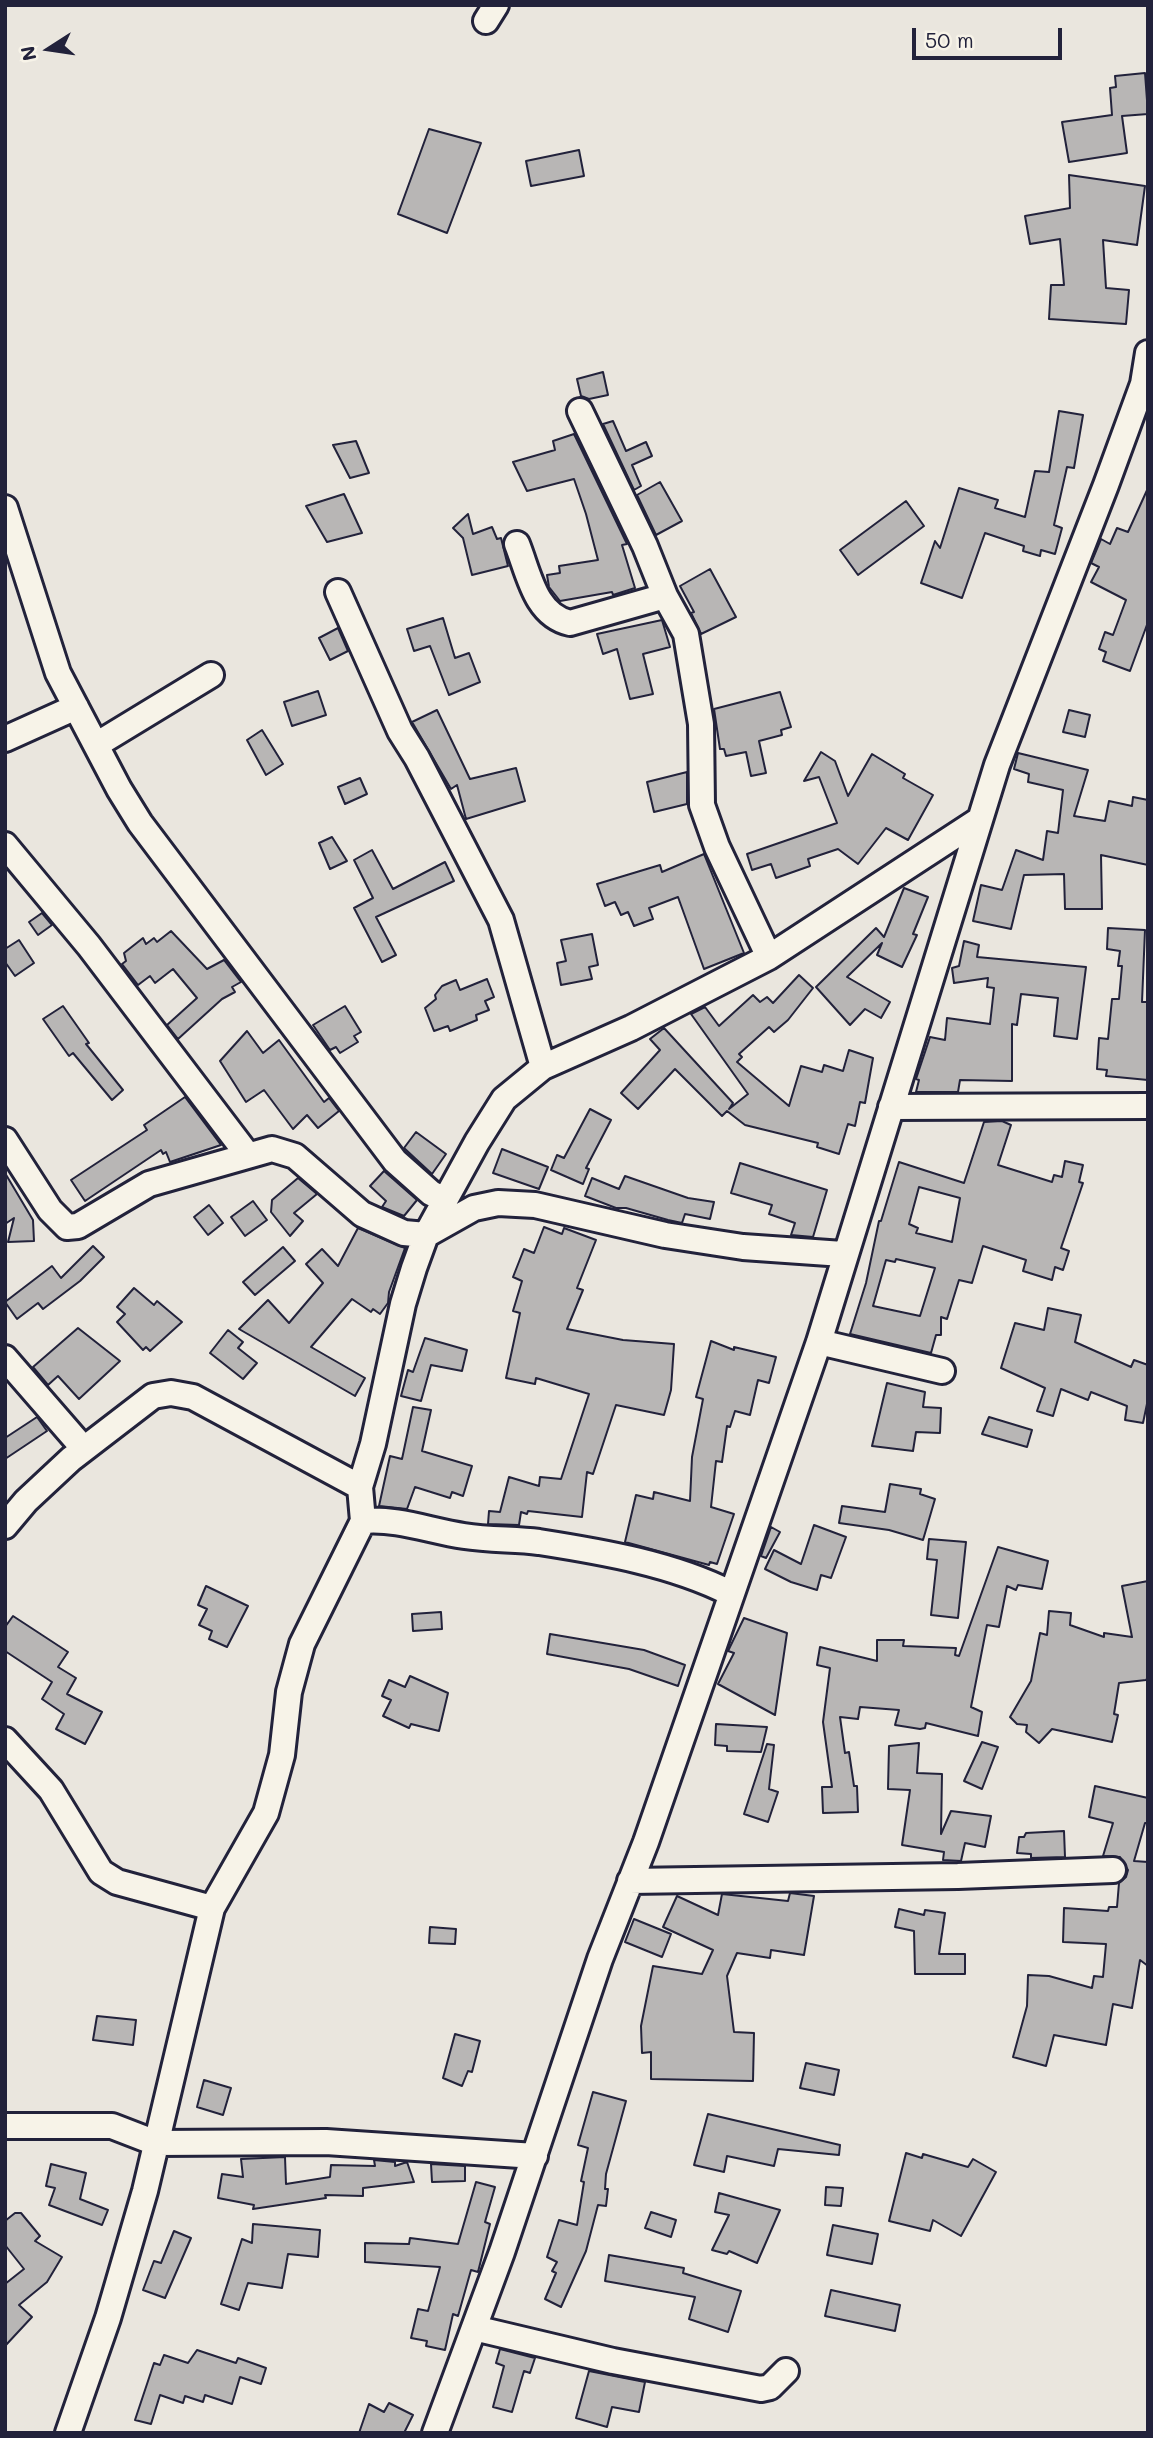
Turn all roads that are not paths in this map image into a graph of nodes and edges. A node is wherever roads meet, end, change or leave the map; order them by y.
1 (1148, 353) edge
2 (1145, 385) edge
3 (580, 411) dead end
4 (5, 508) edge
5 (517, 544) dead end
6 (338, 592) dead end
7 (665, 596) junction
8 (211, 675) dead end
9 (76, 706) junction
10 (5, 739) edge
11 (96, 745) junction
12 (979, 820) junction
13 (5, 845) edge
14 (769, 957) junction
15 (544, 1067) junction
16 (1148, 1106) edge
17 (891, 1107) junction
18 (5, 1140) edge
19 (247, 1154) junction
20 (445, 1200) junction
21 (426, 1235) junction
22 (844, 1254) junction
23 (819, 1342) junction
24 (5, 1359) edge
25 (942, 1371) dead end
26 (84, 1449) junction
27 (360, 1487) junction
28 (363, 1521) junction
29 (5, 1526) edge
30 (730, 1594) junction
31 (5, 1740) edge
32 (1113, 1870) dead end
33 (630, 1881) junction
34 (212, 1908) junction
35 (5, 2126) edge
36 (156, 2143) junction
37 (535, 2156) junction
38 (474, 2328) junction
39 (786, 2371) dead end
40 (68, 2433) edge
41 (435, 2433) edge

1 - 2 street
2 - 12 street
3 - 7 street
4 - 9 street
5 - 7 street
6 - 15 street
7 - 14 street
8 - 11 street
9 - 10 street
9 - 11 street
11 - 20 street
12 - 14 street
12 - 17 street
13 - 19 street
14 - 15 street
15 - 20 street
16 - 17 street
17 - 22 street
18 - 19 street
19 - 21 street
20 - 21 street
21 - 22 street
21 - 27 street
22 - 23 street
23 - 25 street
23 - 30 street
24 - 26 street
26 - 27 street
26 - 29 street
27 - 28 street
28 - 30 street
28 - 34 street
30 - 33 street
31 - 34 street
32 - 33 street
33 - 37 street
34 - 36 street
35 - 36 street
36 - 37 street
36 - 40 street
37 - 38 street
38 - 39 street
38 - 41 street

